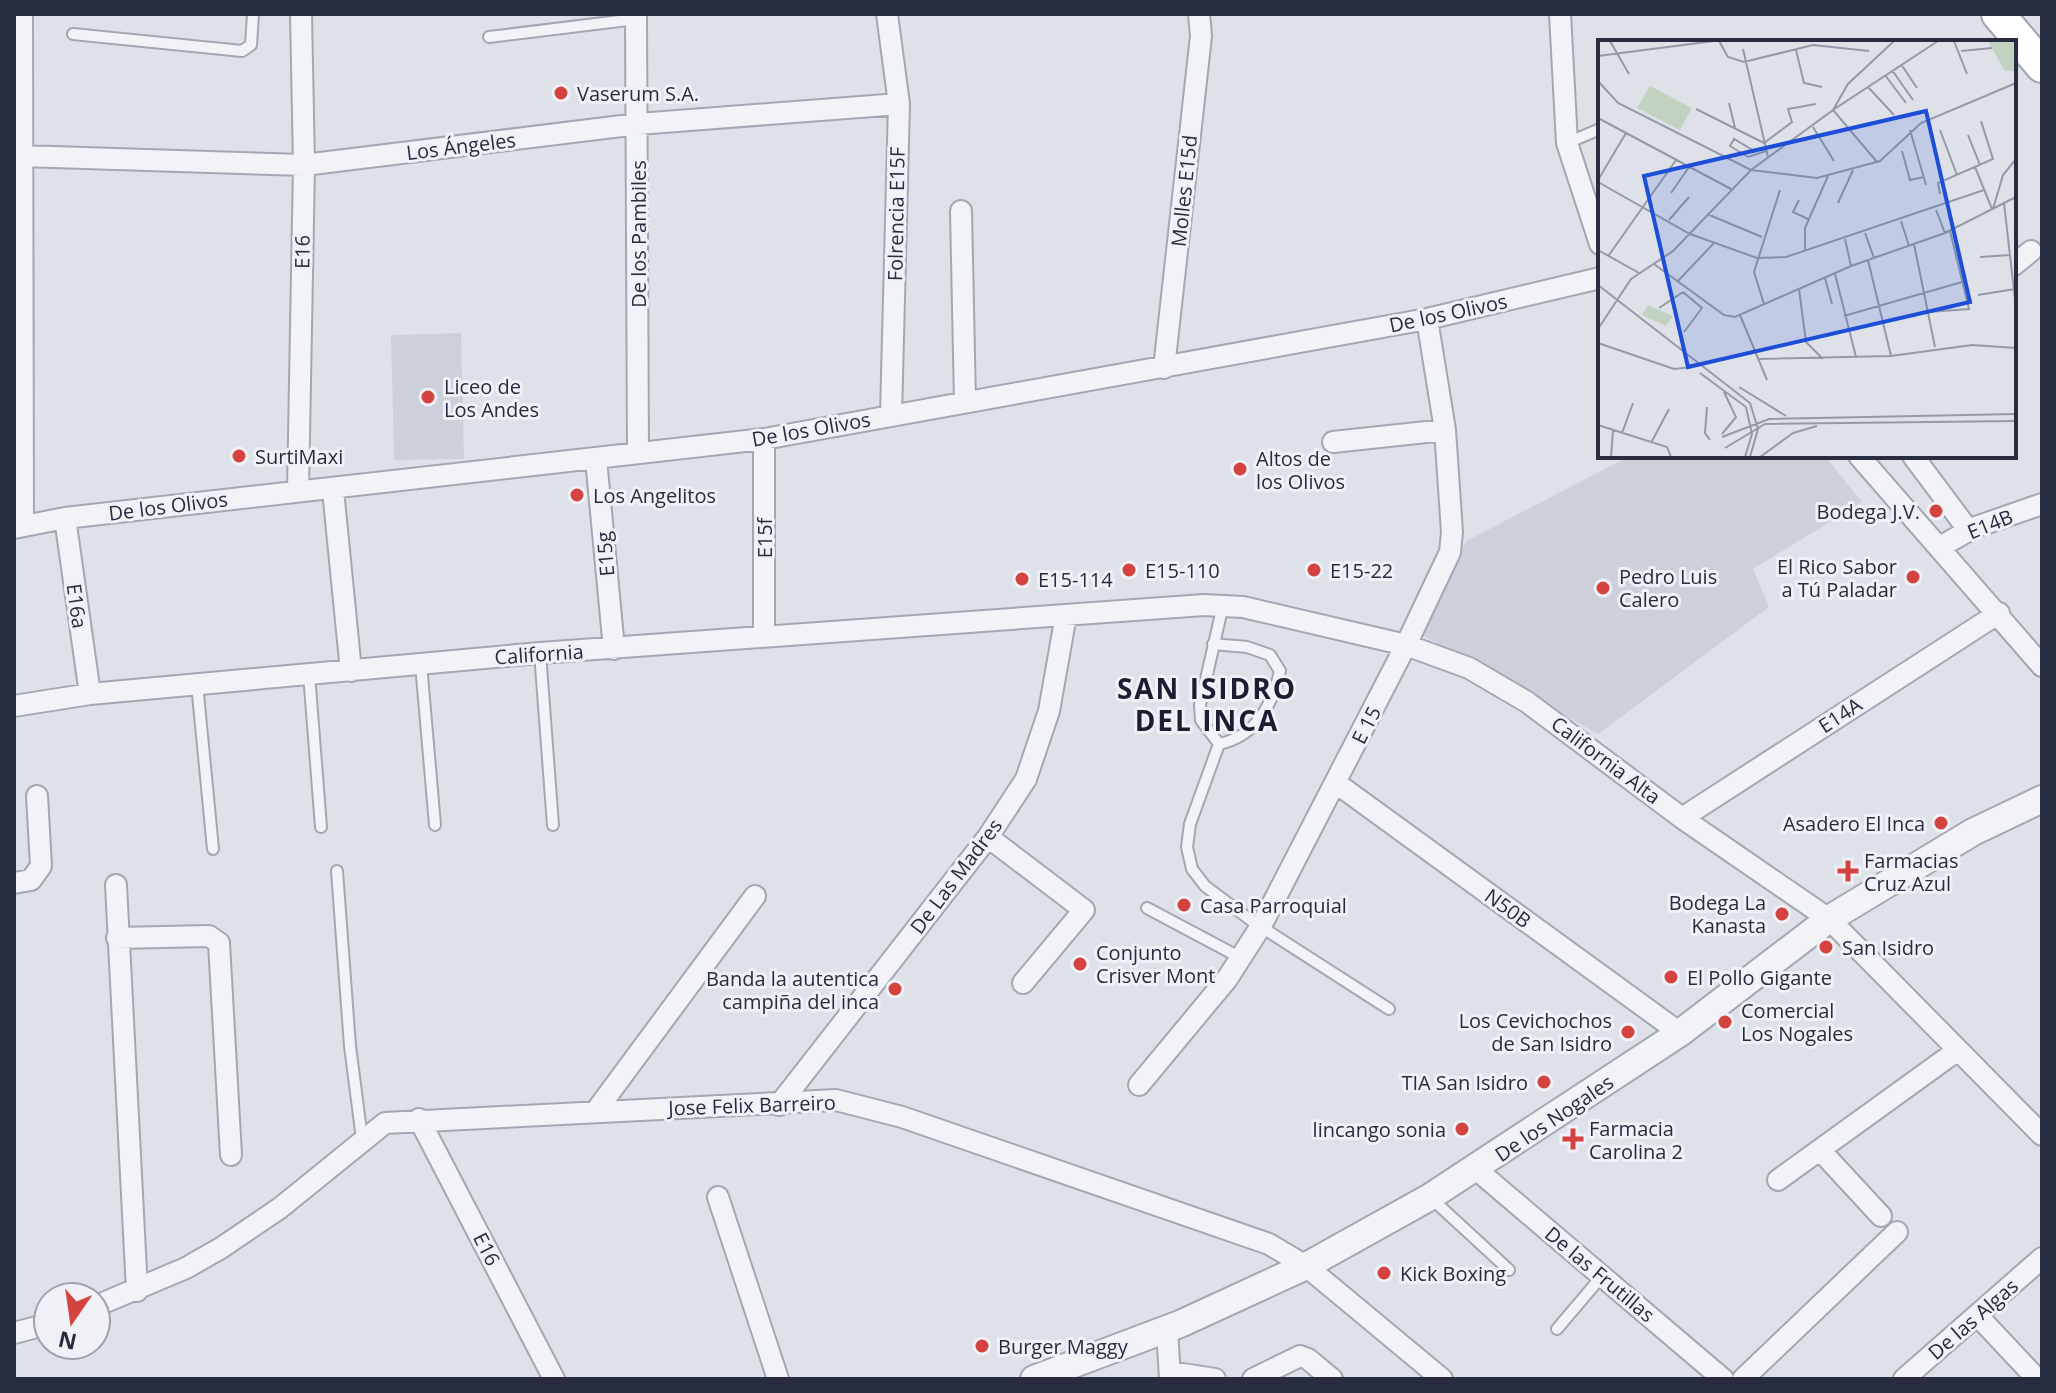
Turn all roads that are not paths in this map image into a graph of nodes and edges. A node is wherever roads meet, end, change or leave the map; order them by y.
1 (22, 14) edge
2 (253, 14) edge
3 (301, 14) edge
4 (887, 14) edge
5 (1199, 14) edge
6 (1560, 14) edge
7 (1998, 14) edge
8 (636, 17) edge
9 (73, 34) dead end
10 (489, 37) dead end
11 (2042, 66) edge
12 (899, 104) junction
13 (638, 124) junction
14 (1598, 130) edge
15 (1567, 143) junction
16 (22, 156) junction
17 (304, 165) junction
18 (961, 211) dead end
19 (1598, 238) edge
20 (2031, 251) dead end
21 (2016, 263) edge
22 (1598, 278) edge
23 (1427, 319) junction
24 (1164, 368) junction
25 (965, 402) junction
26 (891, 415) junction
27 (1445, 430) junction
28 (764, 439) junction
29 (1333, 442) dead end
30 (638, 453) junction
31 (1861, 458) edge
32 (1914, 458) edge
33 (596, 459) junction
34 (333, 490) junction
35 (298, 491) junction
36 (2042, 504) edge
37 (65, 518) junction
38 (19, 527) edge
39 (1969, 531) junction
40 (1940, 547) junction
41 (1223, 605) junction
42 (1999, 613) junction
43 (1066, 615) junction
44 (764, 636) junction
45 (1213, 644) junction
46 (1406, 645) junction
47 (614, 649) junction
48 (540, 653) junction
49 (421, 664) junction
50 (2042, 666) edge
51 (351, 671) junction
52 (309, 674) junction
53 (197, 684) junction
54 (90, 694) junction
55 (14, 706) edge
56 (1219, 744) junction
57 (1336, 783) junction
58 (37, 796) dead end
59 (2042, 799) edge
60 (1682, 818) junction
61 (435, 825) dead end
62 (553, 825) dead end
63 (321, 827) dead end
64 (988, 837) junction
65 (213, 849) dead end
66 (337, 871) dead end
67 (14, 883) edge
68 (116, 885) dead end
69 (755, 896) dead end
70 (1147, 908) dead end
71 (1829, 919) junction
72 (1261, 926) junction
73 (117, 938) junction
74 (1241, 958) junction
75 (1023, 983) dead end
76 (1389, 1009) dead end
77 (1680, 1033) junction
78 (1958, 1050) junction
79 (1139, 1085) dead end
80 (779, 1105) junction
81 (596, 1111) junction
82 (419, 1119) junction
83 (2042, 1135) edge
84 (362, 1139) junction
85 (1820, 1150) junction
86 (231, 1155) dead end
87 (1477, 1170) junction
88 (1778, 1180) dead end
89 (718, 1197) dead end
90 (1430, 1197) junction
91 (1881, 1216) dead end
92 (1897, 1232) dead end
93 (2042, 1258) edge
94 (1306, 1266) junction
95 (1509, 1270) dead end
96 (1602, 1276) junction
97 (137, 1291) junction
98 (112, 1300) edge
99 (1977, 1315) junction
100 (1167, 1329) junction
101 (1557, 1329) dead end
102 (1170, 1375) edge
103 (554, 1379) edge
104 (778, 1379) edge
105 (1034, 1379) edge
106 (1215, 1379) edge
107 (1253, 1379) edge
108 (1332, 1379) edge
109 (1442, 1379) edge
110 (1723, 1379) edge
111 (1743, 1379) edge
112 (1904, 1379) edge
113 (2037, 1379) edge

1 - 16 street
2 - 9 lane
3 - 17 street, E16
4 - 12 street, Folrencia E15F
5 - 24 street, Molles E15d
6 - 15 street
7 - 11 main road
8 - 10 lane
8 - 13 street, De los Pambiles
12 - 13 street, Los Ángeles
12 - 26 street, Folrencia E15F
13 - 17 street, Los Ángeles
13 - 30 street, De los Pambiles
14 - 15 lane
15 - 19 street
16 - 17 street, Los Ángeles
16 - 38 street
17 - 35 street, E16
18 - 25 street
20 - 21 street
22 - 23 street, De los Olivos
23 - 24 street, De los Olivos
23 - 27 street, E 15
24 - 25 street, De los Olivos
25 - 26 street, De los Olivos
26 - 28 street, De los Olivos
27 - 29 street
27 - 46 street, E 15
28 - 30 street, De los Olivos
28 - 44 street, E15f
30 - 33 street, De los Olivos
31 - 40 street
32 - 39 street
33 - 34 street, De los Olivos
33 - 47 street, E15g
34 - 35 street, De los Olivos
34 - 51 street
35 - 37 street, De los Olivos
36 - 39 street, E14B
37 - 38 street, De los Olivos
37 - 54 street, E16a
39 - 40 street, E14B
40 - 42 street
41 - 43 street, California Alta
41 - 45 lane
41 - 46 street, California Alta
42 - 50 street
42 - 60 street, E14A
43 - 44 street, California
43 - 64 street, De Las Madres
44 - 47 street, California
45 - 56 lane
45 - 56 lane
46 - 57 street, E 15
46 - 60 street, California Alta
47 - 48 street, California
48 - 49 street, California
48 - 62 lane
49 - 51 street, California
49 - 61 lane
51 - 52 street, California
52 - 53 street, California
52 - 63 lane
53 - 54 street, California
53 - 65 lane
54 - 55 street, California
56 - 72 lane
57 - 72 street, E 15
57 - 77 street, N50B
58 - 67 street
59 - 71 street, De los Nogales
60 - 71 street, California Alta
64 - 75 street
64 - 80 street, De Las Madres
66 - 84 lane
68 - 73 street
69 - 81 street
70 - 74 lane
71 - 77 street, De los Nogales
71 - 78 street, California Alta
72 - 74 street, E 15
72 - 76 lane
73 - 86 street
73 - 97 street
74 - 79 street, E 15
77 - 87 street, De los Nogales
78 - 83 street, California Alta
78 - 85 street
80 - 81 street, Jose Felix Barreiro
80 - 94 street, Jose Felix Barreiro
81 - 82 street, Jose Felix Barreiro
82 - 84 street, Jose Felix Barreiro
82 - 103 street, E16
84 - 97 street, Jose Felix Barreiro
85 - 88 street
85 - 91 street
87 - 90 street, De los Nogales
87 - 96 street, De las Frutillas
89 - 104 street
90 - 94 street, De los Nogales
90 - 95 lane
92 - 111 street
93 - 99 street, De las Algas
94 - 100 street, De los Nogales
94 - 109 street, Jose Felix Barreiro
96 - 101 lane
96 - 110 street, De las Frutillas
97 - 98 street, Jose Felix Barreiro
99 - 112 street, De las Algas
99 - 113 street
100 - 102 street
100 - 105 street, De los Nogales
102 - 106 street
107 - 108 street

